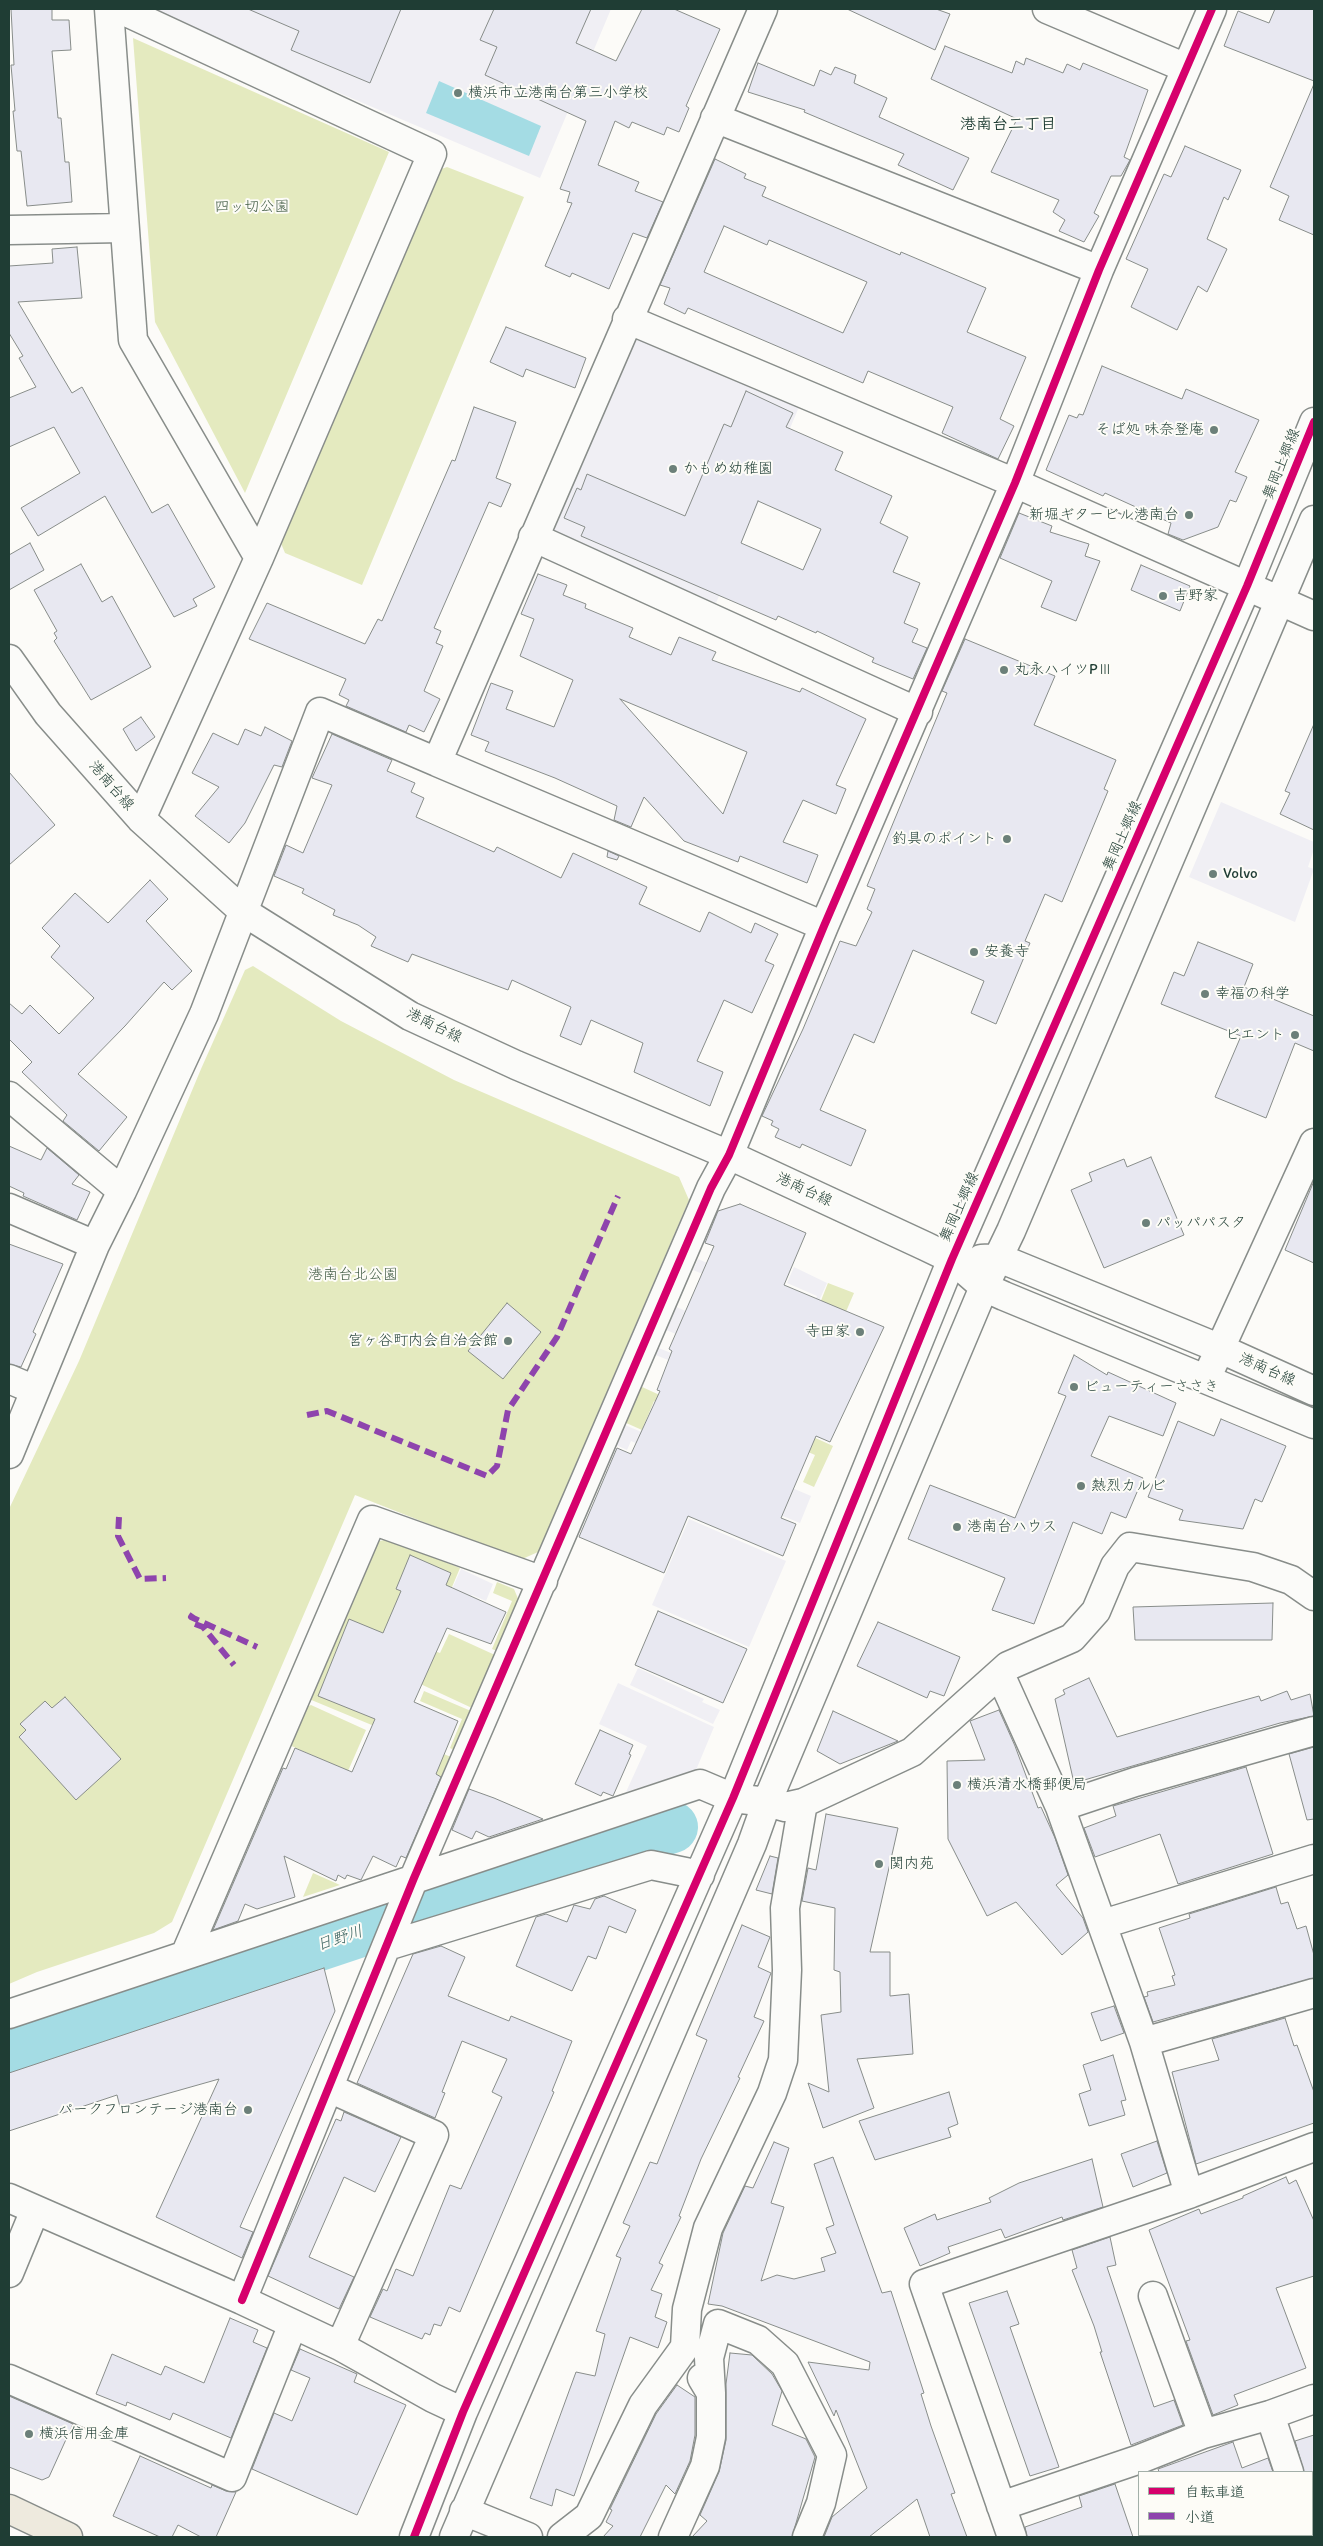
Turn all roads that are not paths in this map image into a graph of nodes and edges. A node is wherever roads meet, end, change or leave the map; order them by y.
1 (109, 9) edge
2 (120, 9) edge
3 (762, 9) edge
4 (1047, 9) edge
5 (1212, 9) edge
6 (1186, 68) junction
7 (715, 118) junction
8 (124, 228) junction
9 (9, 230) edge
10 (1099, 270) junction
11 (627, 319) junction
12 (1314, 422) edge
13 (1015, 483) junction
14 (1314, 520) edge
15 (533, 537) junction
16 (259, 558) junction
17 (1247, 586) junction
18 (1281, 602) junction
19 (1314, 616) edge
20 (9, 659) edge
21 (918, 712) junction
22 (437, 762) junction
23 (141, 819) junction
24 (244, 912) junction
25 (824, 926) junction
26 (9, 1096) edge
27 (1314, 1143) edge
28 (729, 1155) junction
29 (122, 1191) junction
30 (9, 1208) edge
31 (96, 1245) junction
32 (999, 1258) junction
33 (952, 1259) junction
34 (984, 1287) junction
35 (1220, 1350) junction
36 (1206, 1378) junction
37 (9, 1379) edge
38 (35, 1390) junction
39 (1314, 1391) edge
40 (1314, 1424) edge
41 (9, 1454) edge
42 (543, 1581) junction
43 (1314, 1596) edge
44 (1000, 1674) junction
45 (1314, 1732) edge
46 (733, 1798) junction
47 (768, 1802) junction
48 (803, 1803) junction
49 (1060, 1807) junction
50 (1314, 1860) edge
51 (700, 1875) junction
52 (414, 1879) junction
53 (1103, 1924) junction
54 (387, 1945) junction
55 (186, 1953) junction
56 (1314, 1993) edge
57 (9, 2014) edge
58 (1144, 2042) junction
59 (330, 2088) junction
60 (1314, 2147) edge
61 (1189, 2194) junction
62 (9, 2198) edge
63 (35, 2210) junction
64 (9, 2273) edge
65 (1153, 2296) dead end
66 (242, 2300) junction
67 (293, 2324) junction
68 (340, 2346) junction
69 (686, 2347) junction
70 (9, 2379) edge
71 (710, 2394) junction
72 (1314, 2399) edge
73 (463, 2412) junction
74 (1270, 2415) junction
75 (1203, 2434) junction
76 (1142, 2466) edge
77 (1289, 2471) edge
78 (1001, 2506) junction
79 (9, 2509) edge
80 (464, 2511) junction
81 (68, 2537) edge
82 (414, 2537) edge
83 (454, 2537) edge
84 (528, 2537) edge
85 (562, 2537) edge
86 (673, 2537) edge
87 (807, 2537) edge
88 (1012, 2537) edge

1 - 8 street
2 - 16 street
3 - 7 street
4 - 6 street
5 - 6 street
6 - 10 street
7 - 10 street
7 - 11 street
8 - 9 street
8 - 16 street
10 - 13 street
11 - 13 street
11 - 15 street
12 - 17 street, 舞岡上郷線
13 - 17 street
13 - 21 street
14 - 18 street
15 - 21 street
15 - 22 street
16 - 23 street
17 - 18 street
17 - 33 street, 舞岡上郷線
18 - 19 street
18 - 32 street
20 - 23 street, 港南台線
21 - 25 street
22 - 24 street
22 - 25 street
23 - 24 street, 港南台線
24 - 28 street, 港南台線
24 - 29 street
25 - 28 street
26 - 29 street
27 - 35 street
28 - 33 street, 港南台線
28 - 42 street
29 - 31 street
30 - 31 street
31 - 38 street
32 - 33 street
32 - 34 street
32 - 35 street, 港南台線
33 - 34 street
33 - 46 street, 舞岡上郷線
34 - 36 street
34 - 47 street
35 - 36 street
35 - 39 street, 港南台線
36 - 40 street
37 - 38 street
38 - 41 street
42 - 52 street
42 - 55 street
43 - 44 street
44 - 48 street
44 - 49 street
45 - 49 street
46 - 47 street
46 - 51 street, 舞岡上郷線
46 - 52 street
47 - 48 street
47 - 80 street
48 - 69 street
49 - 53 street
50 - 53 street
51 - 54 street
51 - 73 street, 舞岡上郷線
52 - 54 street
52 - 55 street
53 - 58 street
54 - 59 street
55 - 57 street
56 - 58 street
58 - 61 street
59 - 66 street
59 - 68 street
60 - 61 street
61 - 78 street
62 - 63 street
63 - 64 street
63 - 66 street
65 - 75 street
66 - 67 street
67 - 68 street
67 - 70 street
68 - 73 street
69 - 71 street
69 - 85 street
71 - 86 street
71 - 87 street
72 - 74 street
73 - 82 street, 舞岡上郷線
74 - 75 street
74 - 77 street
75 - 76 street
76 - 78 street
78 - 88 street
79 - 81 main road
80 - 83 street
80 - 84 street

